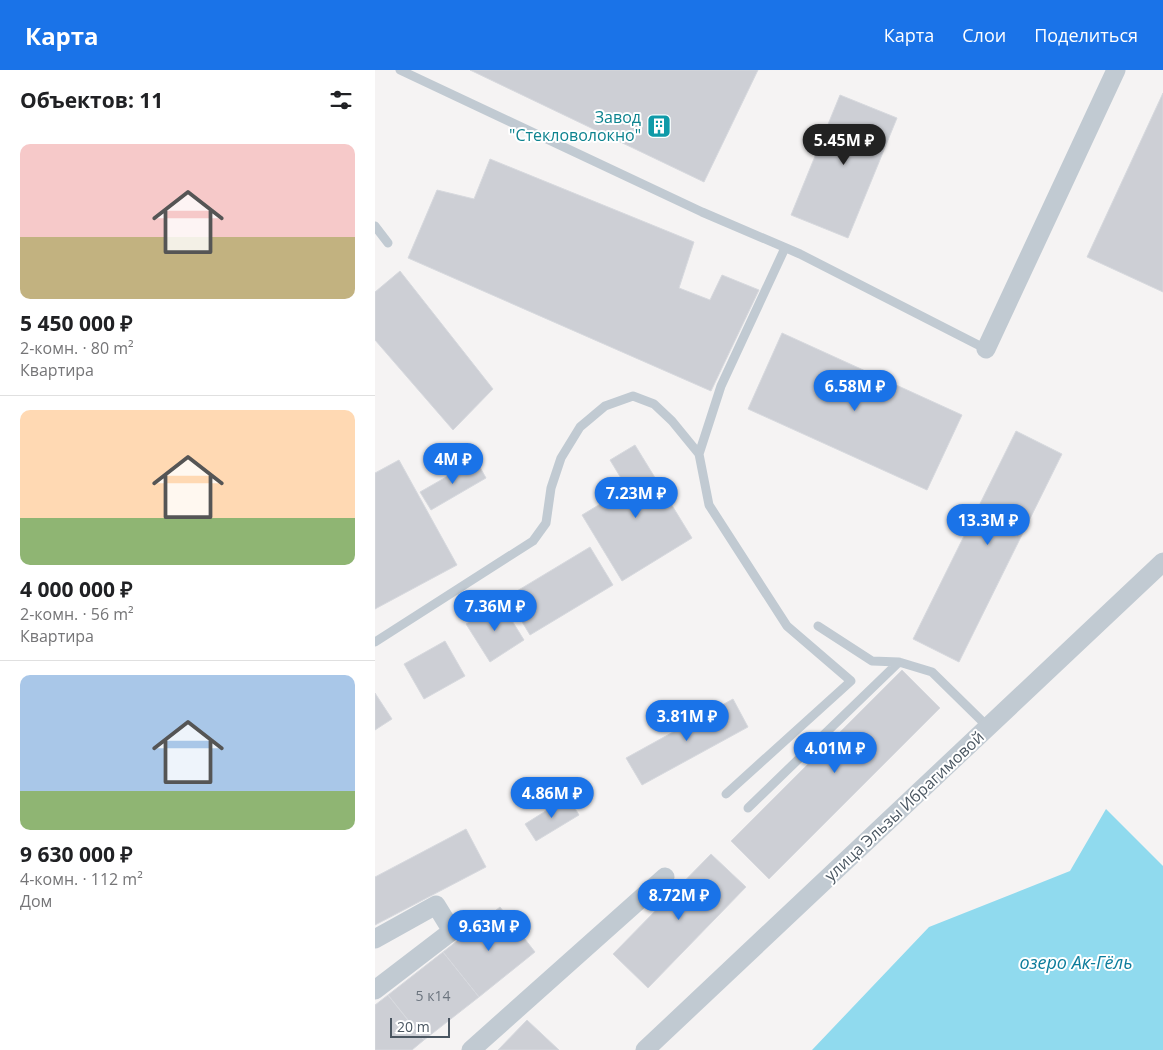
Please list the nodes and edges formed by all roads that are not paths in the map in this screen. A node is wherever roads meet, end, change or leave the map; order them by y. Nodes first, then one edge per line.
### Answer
1 (400, 70) edge
2 (1116, 70) edge
3 (375, 226) edge
4 (388, 243) dead end
5 (785, 248) junction
6 (985, 349) joint
7 (699, 454) junction
8 (1163, 562) edge
9 (818, 626) dead end
10 (375, 642) edge
11 (899, 662) junction
12 (988, 727) junction
13 (726, 794) dead end
14 (748, 808) dead end
15 (665, 877) dead end
16 (375, 939) edge
17 (375, 990) edge
18 (471, 1050) edge
19 (645, 1050) edge

1 - 5 lane
2 - 6 street
3 - 4 lane
5 - 6 lane
5 - 7 lane
7 - 10 lane
7 - 13 lane
8 - 12 street, улица Эльзы Ибрагимовой
9 - 11 lane
11 - 12 lane
11 - 14 lane
12 - 19 street, улица Эльзы Ибрагимовой
15 - 18 street
16 - 17 street

